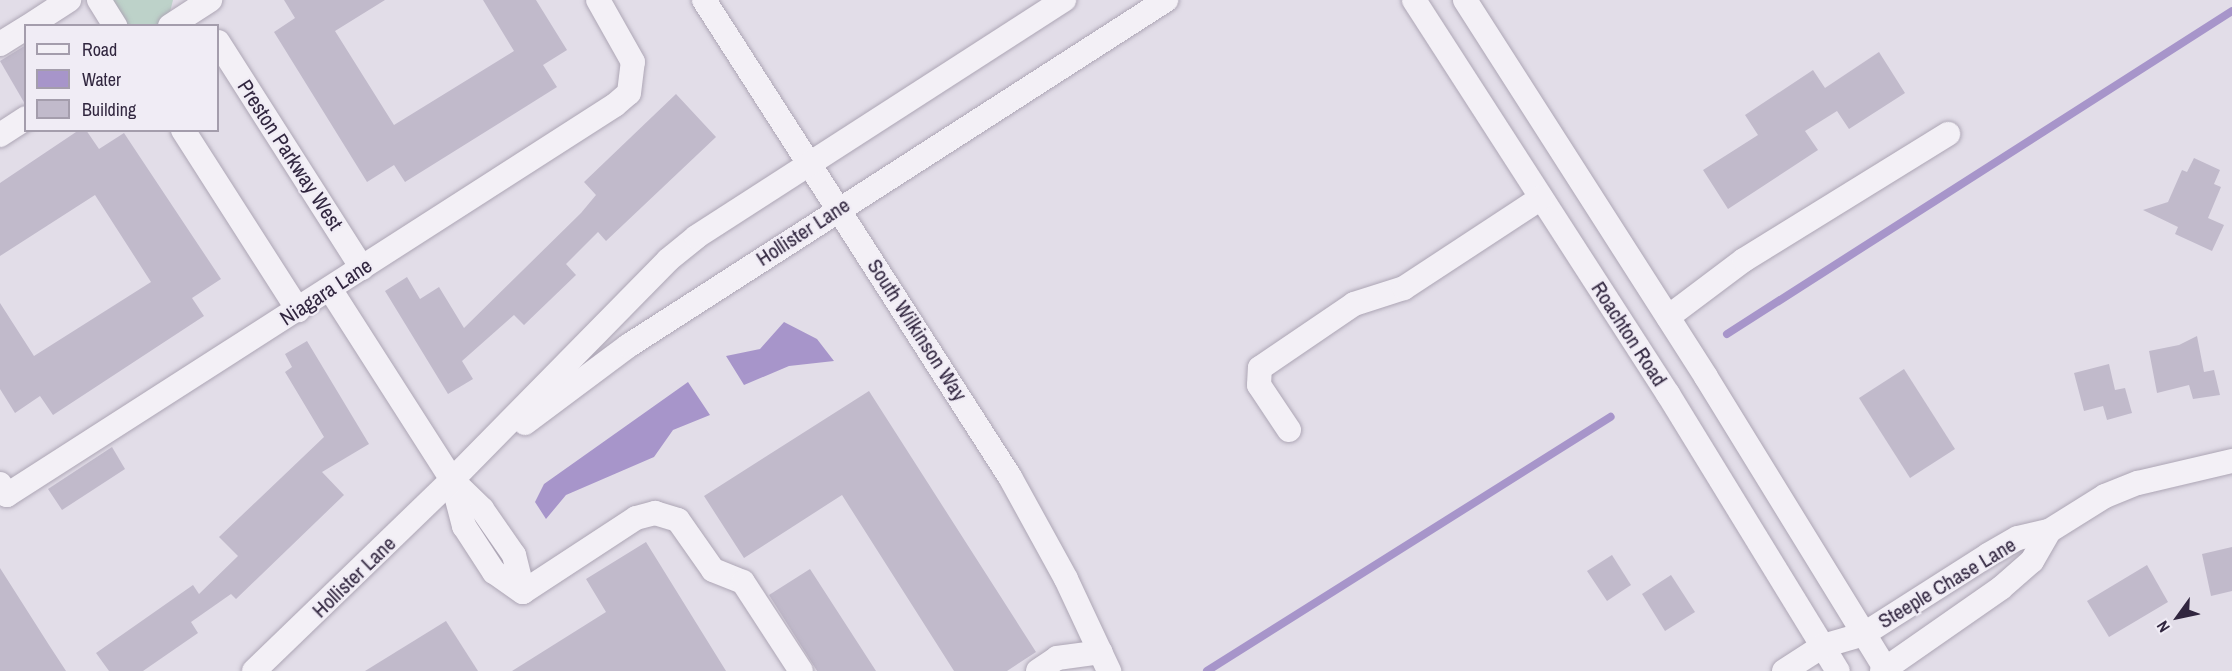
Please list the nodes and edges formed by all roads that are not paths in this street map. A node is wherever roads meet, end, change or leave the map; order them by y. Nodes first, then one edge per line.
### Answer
1 (69, 0) edge
2 (99, 0) edge
3 (598, 0) edge
4 (704, 0) edge
5 (1064, 0) edge
6 (1166, 0) edge
7 (1414, 0) edge
8 (1465, 0) edge
9 (201, 9) edge
10 (32, 24) edge
11 (114, 24) edge
12 (174, 24) edge
13 (24, 29) edge
14 (0, 44) edge
15 (219, 44) edge
16 (24, 119) edge
17 (184, 132) edge
18 (1948, 134) dead end
19 (0, 135) edge
20 (810, 163) junction
21 (1542, 198) junction
22 (839, 209) junction
23 (362, 268) junction
24 (330, 289) junction
25 (298, 310) junction
26 (1668, 317) junction
27 (1289, 430) dead end
28 (2232, 461) edge
29 (452, 480) junction
30 (4, 489) edge
31 (2049, 531) junction
32 (1856, 637) junction
33 (1823, 646) junction
34 (1105, 662) edge
35 (1885, 670) edge
36 (254, 671) edge
37 (801, 671) edge
38 (1038, 671) edge
39 (1085, 671) edge
40 (1784, 671) edge
41 (1838, 671) edge

1 - 10 street
2 - 11 street
3 - 23 street, Niagara Lane
4 - 20 street, South Wilkinson Way
5 - 20 street, Hollister Lane
6 - 22 street, Hollister Lane
7 - 21 street, Roachton Road
8 - 26 street, Roachton Road
9 - 12 street
13 - 14 street
15 - 23 street, Preston Parkway West
16 - 19 street
17 - 25 street
18 - 26 street
20 - 22 street, South Wilkinson Way
20 - 29 street, Hollister Lane
21 - 27 street
21 - 33 street, Roachton Road
22 - 29 street, Hollister Lane
22 - 34 street, South Wilkinson Way
23 - 24 street, Niagara Lane
24 - 25 street, Niagara Lane
24 - 29 street
25 - 30 street, Niagara Lane
26 - 32 street, Roachton Road
28 - 31 street, Steeple Chase Lane
29 - 36 street, Hollister Lane
29 - 37 street
31 - 32 street, Steeple Chase Lane
31 - 35 street, Steeple Chase Lane
32 - 33 street, Steeple Chase Lane
32 - 35 street, Roachton Road
33 - 40 street, Steeple Chase Lane
33 - 41 street, Roachton Road
34 - 38 street
34 - 39 street

